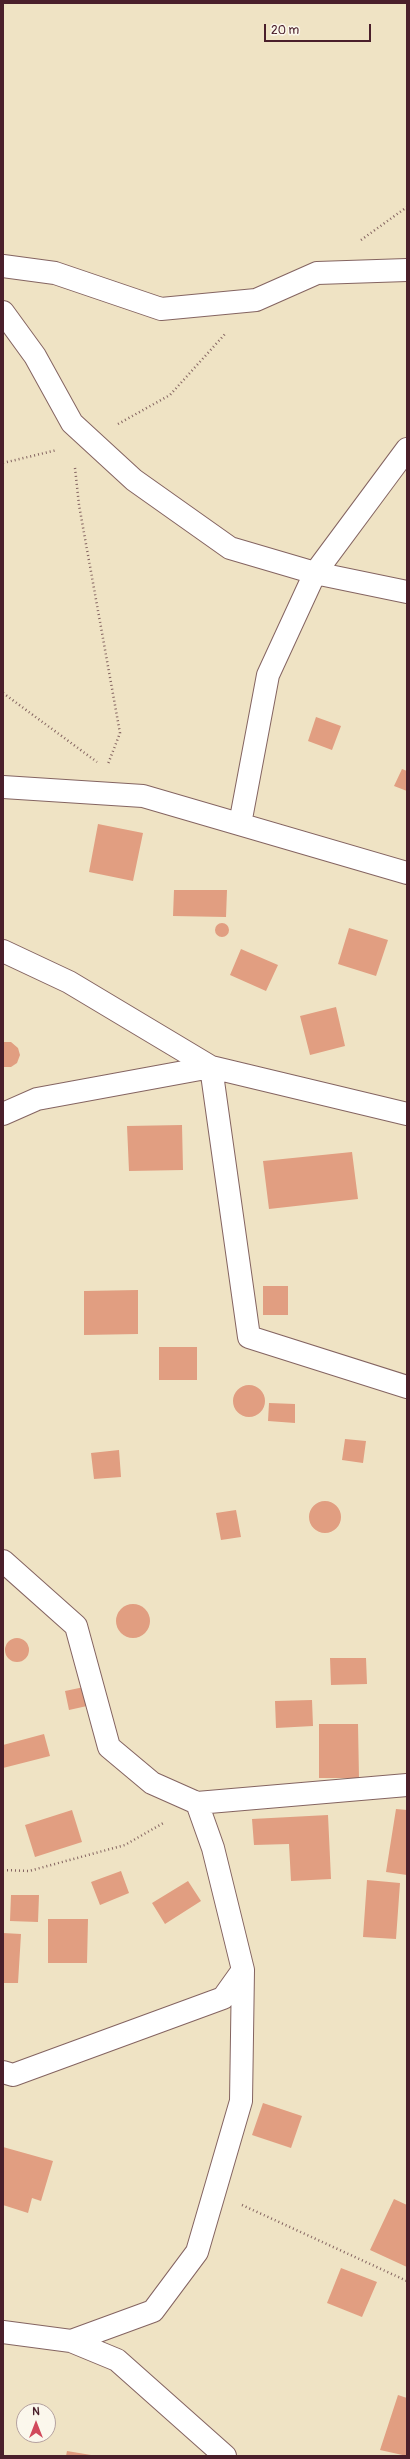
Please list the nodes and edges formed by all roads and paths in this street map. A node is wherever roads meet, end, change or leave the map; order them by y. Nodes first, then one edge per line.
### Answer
1 (3, 266) edge
2 (407, 270) edge
3 (3, 312) edge
4 (226, 333) dead end
5 (82, 443) junction
6 (407, 448) edge
7 (3, 463) edge
8 (315, 573) junction
9 (407, 592) edge
10 (3, 693) edge
11 (100, 764) dead end
12 (106, 769) dead end
13 (3, 787) edge
14 (240, 824) junction
15 (407, 873) edge
16 (3, 951) edge
17 (211, 1067) junction
18 (3, 1114) edge
19 (407, 1114) edge
20 (407, 1387) edge
21 (3, 1561) edge
22 (407, 1785) edge
23 (197, 1803) junction
24 (3, 1870) edge
25 (243, 1970) junction
26 (3, 2072) edge
27 (213, 2191) junction
28 (407, 2281) edge
29 (3, 2332) edge
30 (70, 2341) junction
31 (224, 2456) edge

1 - 2 street
3 - 5 street
4 - 5 path
5 - 7 path
5 - 8 street
5 - 12 path
6 - 8 street
8 - 9 street
8 - 14 street
10 - 11 path
13 - 14 street
14 - 15 street
16 - 17 street
17 - 18 street
17 - 19 street
17 - 20 street
21 - 23 street
22 - 23 street
23 - 24 path
23 - 25 street
25 - 26 street
25 - 27 street
27 - 28 path
27 - 30 street
29 - 30 street
30 - 31 street

